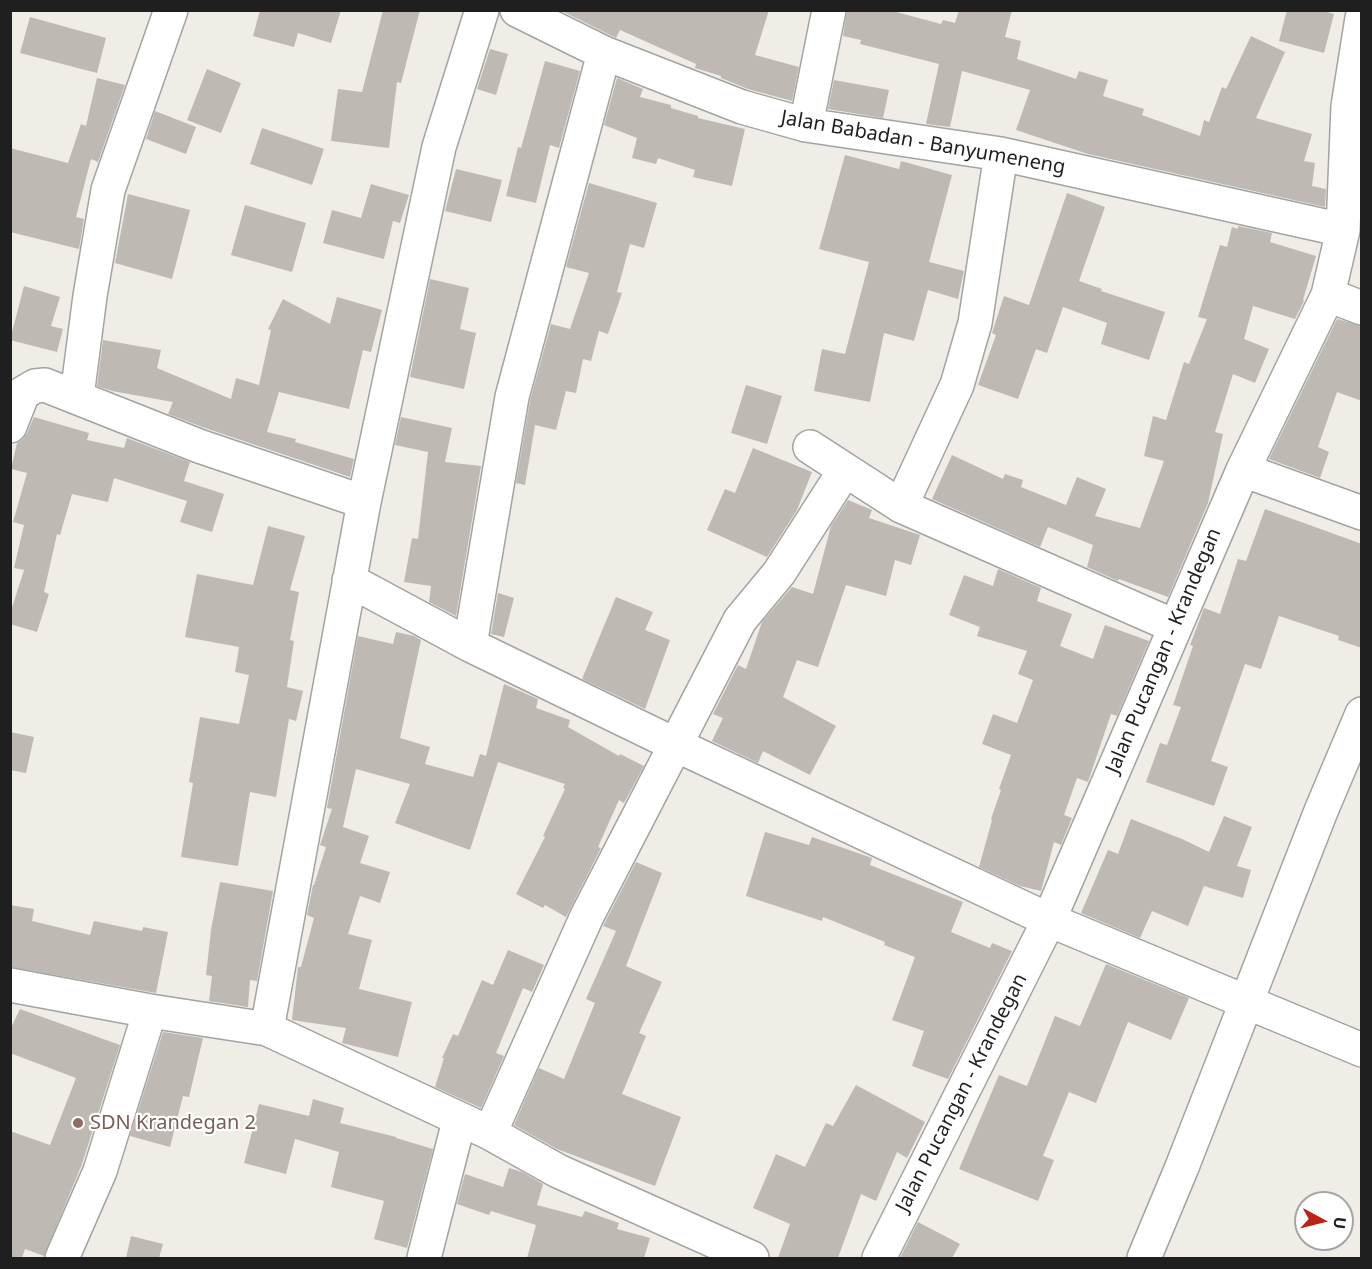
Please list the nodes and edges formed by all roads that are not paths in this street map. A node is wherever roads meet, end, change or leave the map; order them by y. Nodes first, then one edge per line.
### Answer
1 (171, 10) edge
2 (482, 10) edge
3 (517, 10) edge
4 (829, 10) edge
5 (1362, 18) edge
6 (604, 53) junction
7 (806, 125) junction
8 (1001, 154) junction
9 (1343, 230) junction
10 (1328, 295) junction
11 (1362, 308) edge
12 (77, 396) junction
13 (10, 426) edge
14 (810, 447) dead end
15 (845, 470) junction
16 (1244, 470) junction
17 (364, 502) junction
18 (902, 506) junction
19 (1362, 513) edge
20 (349, 580) junction
21 (1174, 626) junction
22 (470, 645) junction
23 (1362, 714) edge
24 (676, 745) junction
25 (1049, 920) junction
26 (10, 985) edge
27 (1246, 1001) junction
28 (150, 1011) junction
29 (267, 1029) junction
30 (1362, 1050) edge
31 (459, 1120) junction
32 (490, 1133) junction
33 (62, 1258) edge
34 (424, 1258) edge
35 (752, 1258) edge
36 (879, 1258) edge
37 (1144, 1258) edge

1 - 12 street
2 - 17 street
3 - 6 street, Jalan Babadan - Banyumeneng
4 - 7 street
5 - 9 street, Jalan Pucangan - Krandegan
6 - 7 street, Jalan Babadan - Banyumeneng
6 - 22 street
7 - 8 street, Jalan Babadan - Banyumeneng
8 - 9 street, Jalan Babadan - Banyumeneng
8 - 18 street
9 - 10 street, Jalan Pucangan - Krandegan
10 - 11 street
10 - 16 street, Jalan Pucangan - Krandegan
12 - 13 street
12 - 17 street
14 - 15 street
15 - 18 street
15 - 24 street
16 - 19 street
16 - 21 street, Jalan Pucangan - Krandegan
17 - 20 street
18 - 21 street
20 - 22 street
20 - 29 street
21 - 25 street, Jalan Pucangan - Krandegan
22 - 24 street
23 - 27 street
24 - 25 street
24 - 32 street
25 - 27 street
25 - 36 street, Jalan Pucangan - Krandegan
26 - 28 street
27 - 30 street
27 - 37 street
28 - 29 street
28 - 33 street
29 - 31 street
31 - 32 street
31 - 34 street
32 - 35 street

